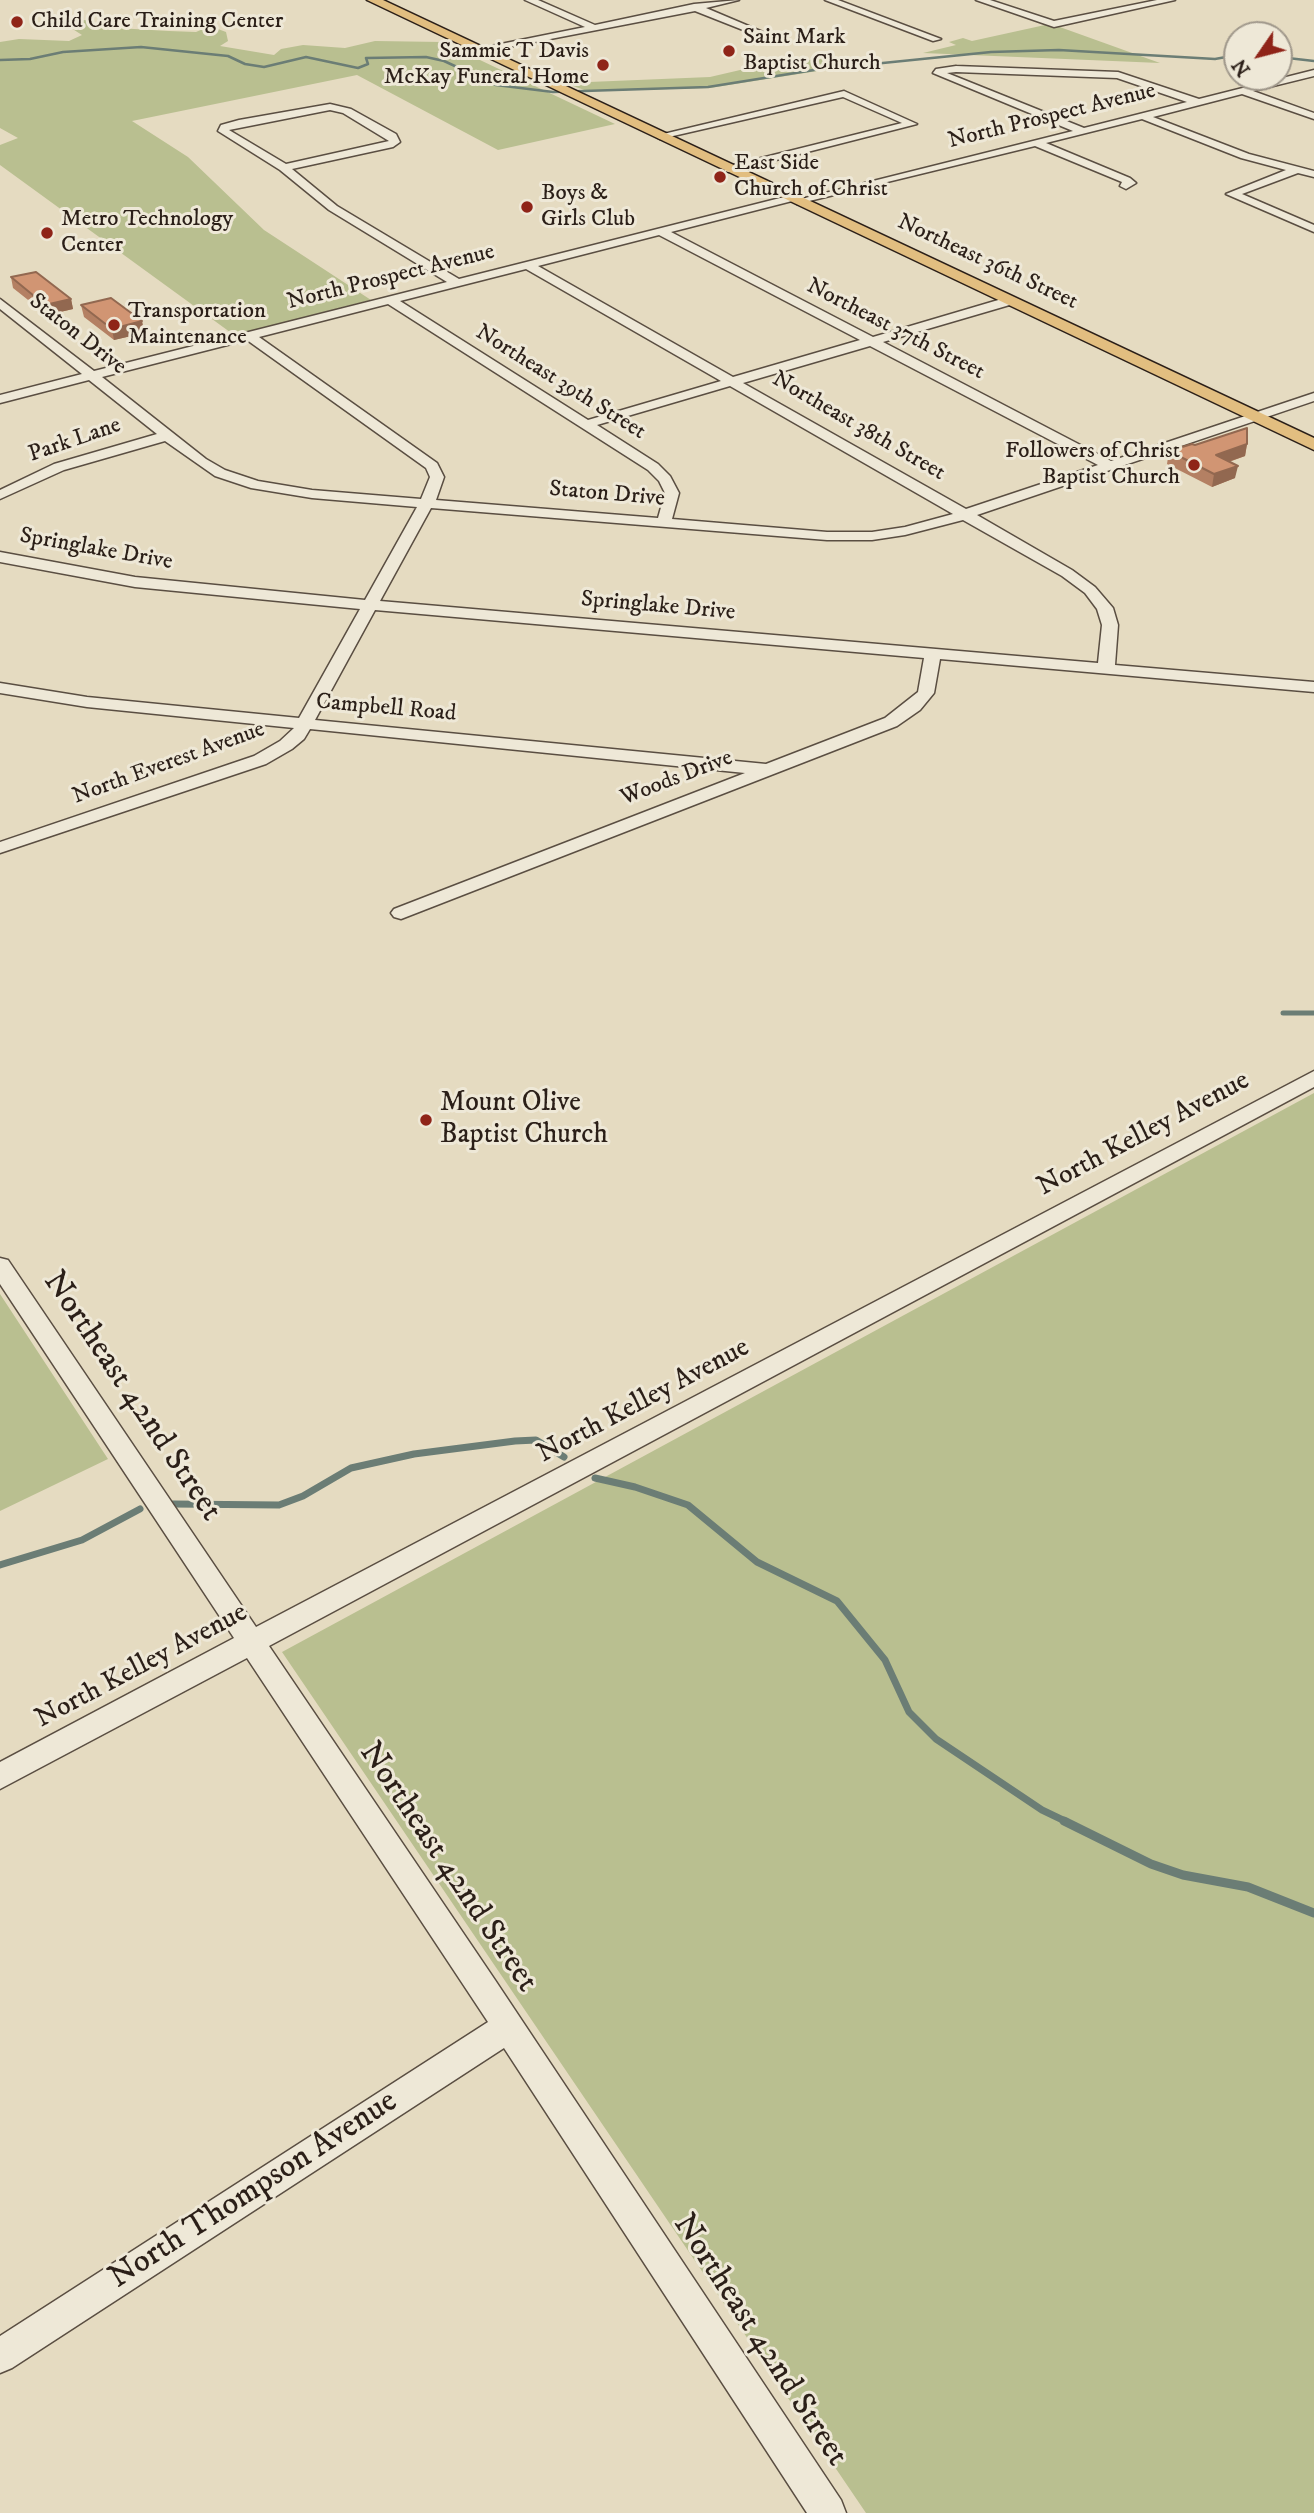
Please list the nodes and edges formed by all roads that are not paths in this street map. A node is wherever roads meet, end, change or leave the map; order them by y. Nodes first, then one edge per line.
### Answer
1 (373, 0) edge
2 (530, 0) edge
3 (678, 0) edge
4 (734, 0) edge
5 (831, 0) edge
6 (981, 0) edge
7 (1133, 0) edge
8 (1170, 0) edge
9 (1147, 5) junction
10 (696, 8) junction
11 (1054, 24) joint
12 (594, 28) junction
13 (936, 39) dead end
14 (779, 41) dead end
15 (481, 51) junction
16 (1314, 73) edge
17 (1293, 78) edge
18 (1242, 91) joint
19 (1198, 102) junction
20 (1312, 114) edge
21 (1142, 116) junction
22 (1083, 131) junction
23 (660, 136) junction
24 (1036, 143) junction
25 (284, 168) junction
26 (729, 169) junction
27 (1297, 170) junction
28 (1314, 174) edge
29 (1126, 186) dead end
30 (796, 200) junction
31 (1314, 229) edge
32 (660, 231) junction
33 (527, 265) junction
34 (457, 283) junction
35 (390, 300) junction
36 (1009, 301) junction
37 (0, 303) edge
38 (249, 336) junction
39 (871, 341) junction
40 (91, 376) junction
41 (732, 382) junction
42 (1314, 397) edge
43 (0, 399) edge
44 (1254, 417) junction
45 (587, 424) junction
46 (166, 436) junction
47 (1314, 445) edge
48 (1110, 465) junction
49 (0, 495) edge
50 (427, 503) junction
51 (964, 515) junction
52 (663, 523) junction
53 (0, 557) edge
54 (371, 605) junction
55 (933, 654) junction
56 (1106, 669) junction
57 (1314, 687) edge
58 (0, 688) edge
59 (304, 724) junction
60 (769, 770) junction
61 (0, 848) edge
62 (401, 913) dead end
63 (1314, 1077) edge
64 (0, 1266) edge
65 (251, 1642) junction
66 (0, 1776) edge
67 (508, 2027) junction
68 (0, 2357) edge
69 (828, 2513) edge

1 - 15 main road, Northeast 36th Street
2 - 12 street
3 - 10 street
4 - 10 street
5 - 13 street
6 - 11 street
7 - 9 street
8 - 9 street
9 - 11 street
10 - 12 street
10 - 14 street
12 - 15 street
15 - 23 main road, Northeast 36th Street
16 - 17 street, North Prospect Avenue
18 - 19 street, North Prospect Avenue
18 - 20 street
19 - 21 street, North Prospect Avenue
19 - 22 street
21 - 22 street, North Prospect Avenue
21 - 27 street
22 - 24 street, North Prospect Avenue
23 - 26 main road, Northeast 36th Street
23 - 26 street
24 - 29 street
24 - 30 street, North Prospect Avenue
25 - 25 street
25 - 34 street
26 - 30 main road, Northeast 36th Street
27 - 28 street
27 - 31 street
30 - 32 street, North Prospect Avenue
30 - 36 main road, Northeast 36th Street
32 - 33 street, North Prospect Avenue
32 - 39 street, Northeast 37th Street
33 - 34 street, North Prospect Avenue
33 - 41 street, Northeast 38th Street
34 - 35 street, North Prospect Avenue
35 - 38 street, North Prospect Avenue
35 - 45 street, Northeast 39th Street
36 - 39 street
36 - 44 main road, Northeast 36th Street
37 - 40 street, Staton Drive
38 - 40 street, North Prospect Avenue
38 - 50 street, North Everest Avenue
39 - 41 street
39 - 48 street, Northeast 37th Street
40 - 43 street, North Prospect Avenue
40 - 46 street, Staton Drive
41 - 45 street
41 - 51 street, Northeast 38th Street
42 - 44 street, Staton Drive
44 - 47 main road, Northeast 36th Street
44 - 48 street, Staton Drive
45 - 52 street, Northeast 39th Street
46 - 49 street, Park Lane
46 - 50 street, Staton Drive
48 - 51 street, Staton Drive
50 - 52 street, Staton Drive
50 - 54 street, North Everest Avenue
51 - 52 street, Staton Drive
51 - 56 street, Northeast 38th Street
53 - 54 street, Springlake Drive
54 - 55 street, Springlake Drive
54 - 59 street, North Everest Avenue
55 - 56 street, Springlake Drive
55 - 60 street, Woods Drive
56 - 57 street, Springlake Drive
58 - 59 street, Campbell Road
59 - 60 street, Campbell Road
59 - 61 street, North Everest Avenue
60 - 62 street, Woods Drive
63 - 65 street, North Kelley Avenue
64 - 65 street, Northeast 42nd Street
65 - 66 street, North Kelley Avenue
65 - 67 street, Northeast 42nd Street
67 - 68 street, North Thompson Avenue
67 - 69 street, Northeast 42nd Street

